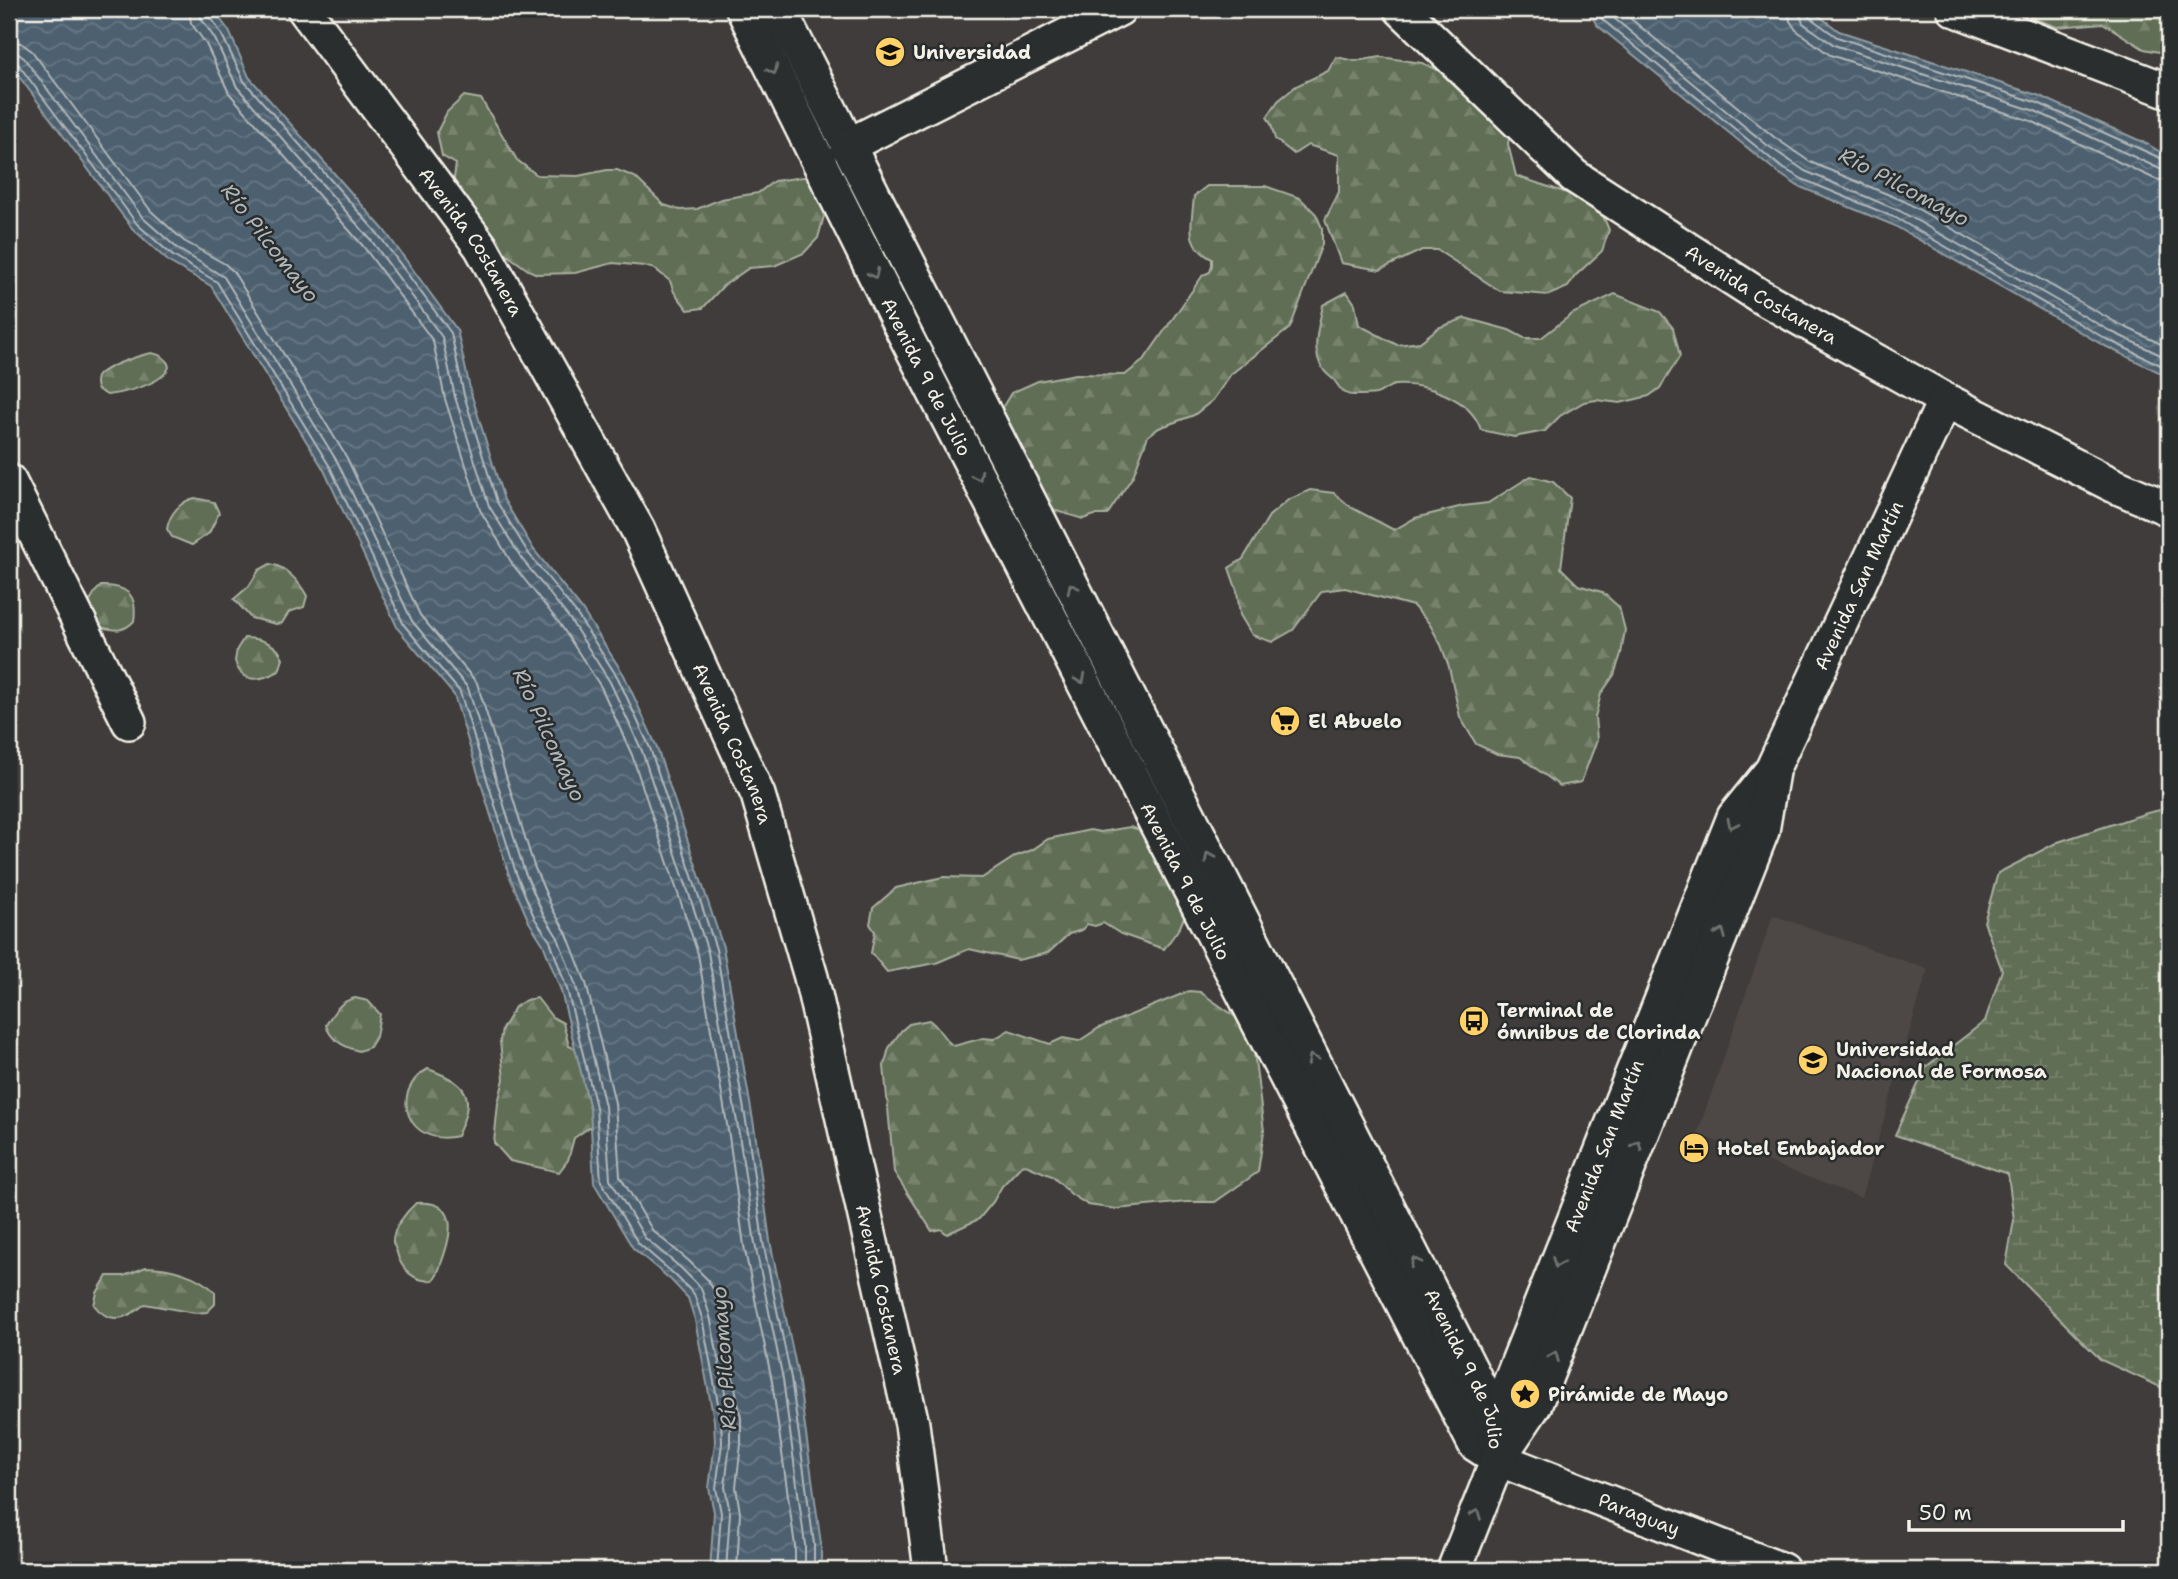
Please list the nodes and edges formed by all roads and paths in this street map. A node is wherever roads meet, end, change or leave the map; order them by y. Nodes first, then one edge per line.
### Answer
1 (304, 9) edge
2 (743, 9) edge
3 (779, 9) edge
4 (1119, 9) edge
5 (1401, 9) edge
6 (1954, 9) edge
7 (2169, 91) edge
8 (847, 146) junction
9 (1945, 400) junction
10 (9, 481) edge
11 (2169, 509) edge
12 (129, 722) dead end
13 (1154, 784) junction
14 (1498, 1459) junction
15 (930, 1570) edge
16 (1454, 1570) edge
17 (1782, 1570) edge

1 - 15 street, Avenida Costanera
2 -> 13 street, Avenida 9 de Julio
3 - 8 street, Avenida 9 de Julio
4 - 8 street
5 - 9 street, Avenida Costanera
6 - 7 street
13 -> 8 street, Avenida 9 de Julio
9 - 11 street, Avenida Costanera
9 - 14 street, Avenida San Martín
10 - 12 street
13 - 14 street, Avenida 9 de Julio
16 -> 14 street, Avenida San Martín
14 - 17 street, Paraguay

